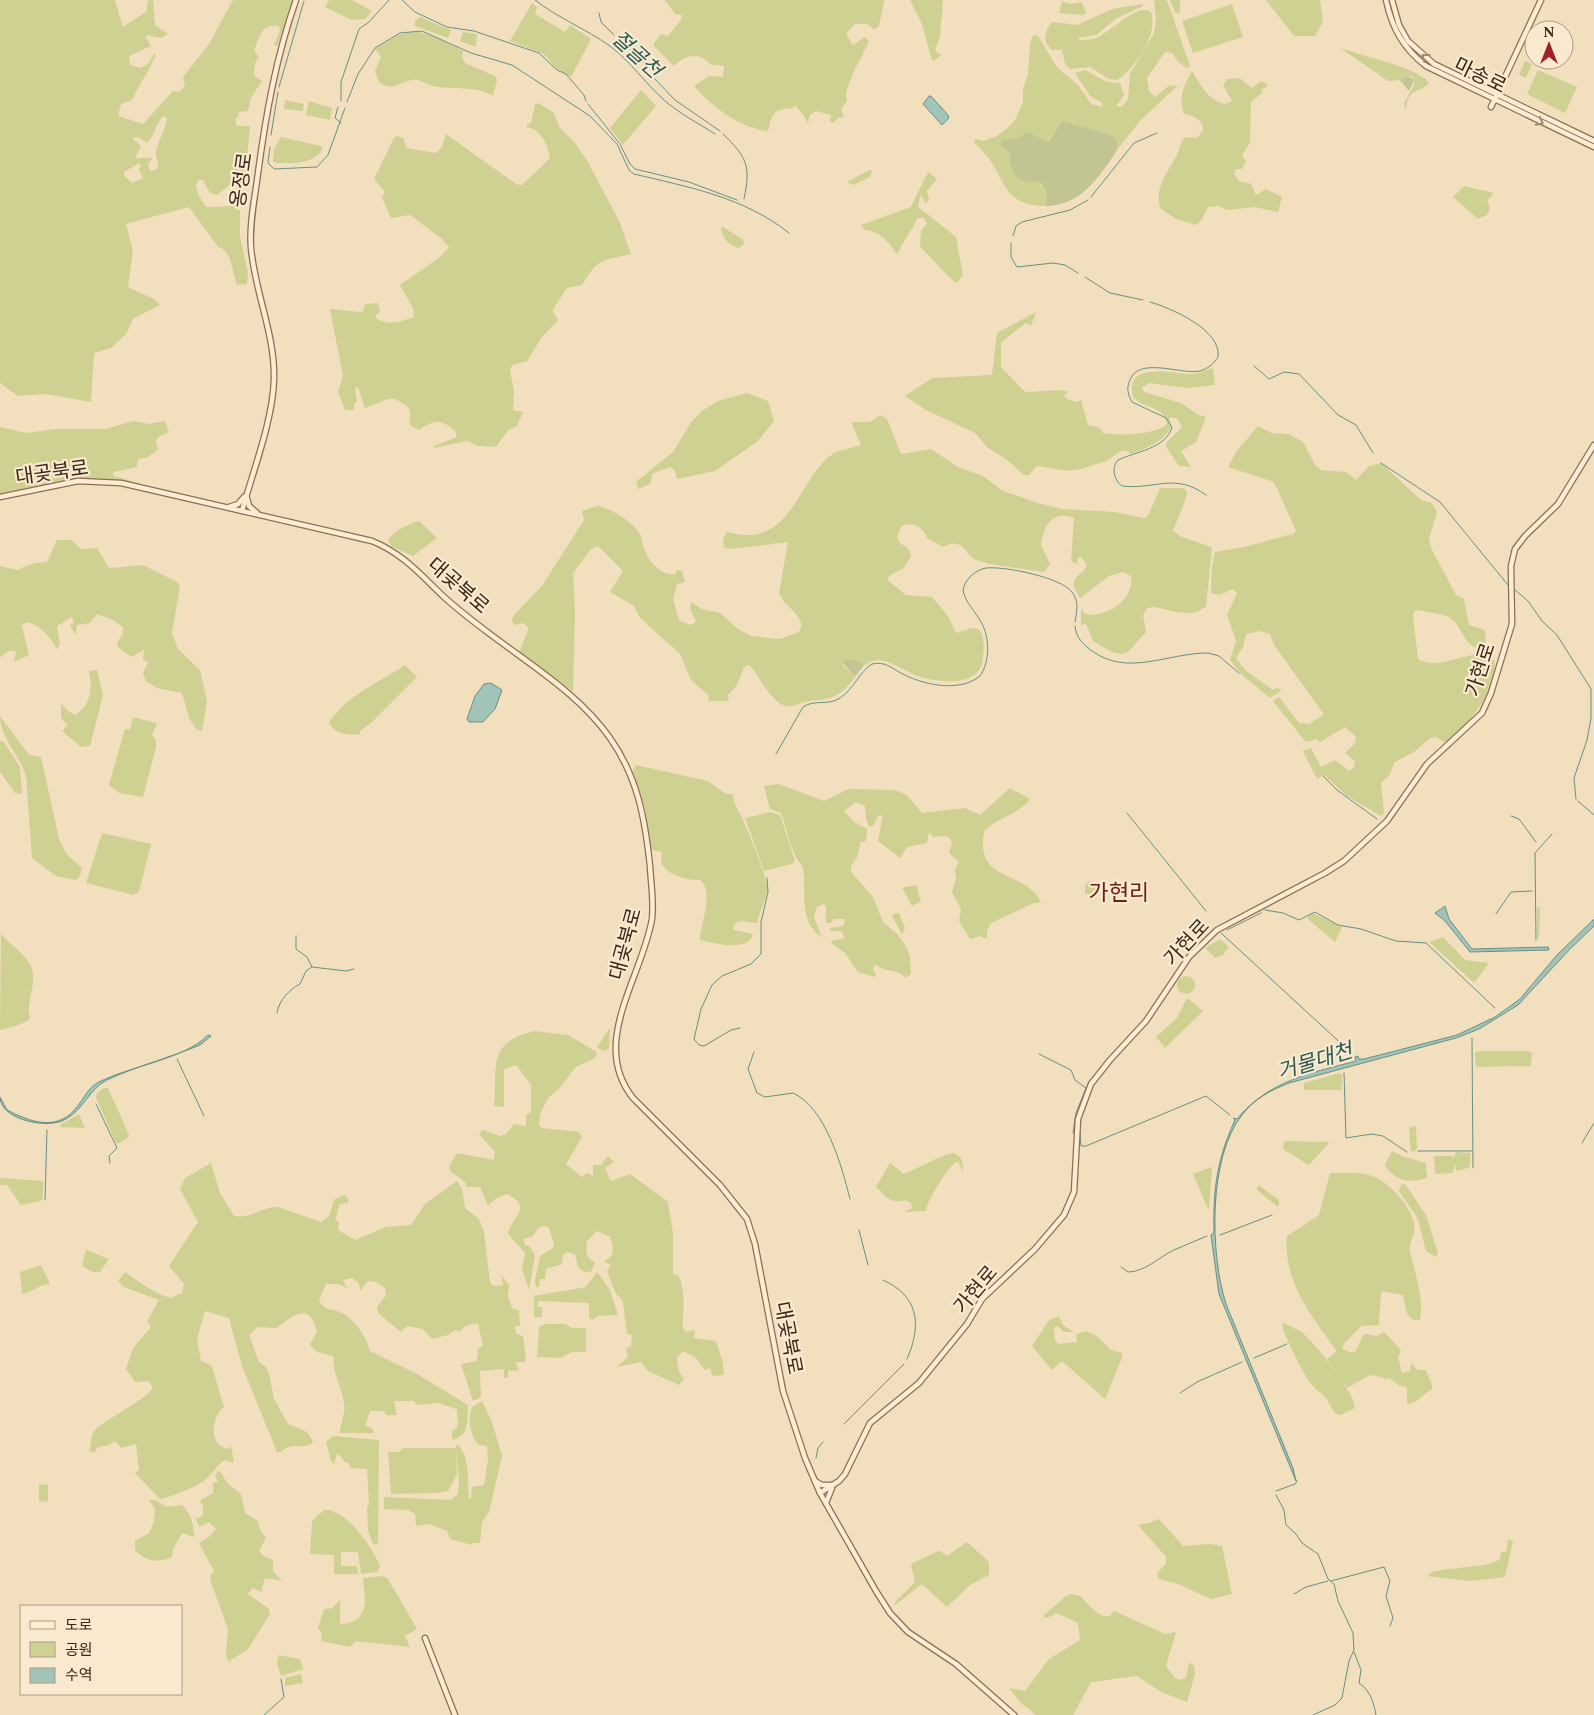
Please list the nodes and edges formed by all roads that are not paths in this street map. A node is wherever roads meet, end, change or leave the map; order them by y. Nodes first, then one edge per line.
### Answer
1 (296, 0) edge
2 (1386, 0) edge
3 (1392, 0) edge
4 (1541, 0) edge
5 (1496, 97) junction
6 (1491, 107) dead end
7 (1594, 140) edge
8 (1594, 147) edge
9 (1594, 445) edge
10 (247, 494) junction
11 (0, 497) edge
12 (226, 507) junction
13 (242, 511) junction
14 (262, 516) junction
15 (815, 1481) junction
16 (834, 1484) junction
17 (820, 1493) junction
18 (826, 1503) junction
19 (425, 1638) dead end
20 (455, 1715) edge
21 (1014, 1715) edge

1 - 10 street, 옹정로
2 - 5 street, 마송로
5 -> 3 street, 마송로
4 - 5 street
5 - 6 street
5 - 7 street, 마송로
5 -> 8 street, 마송로
9 - 16 street, 가현로
10 - 12 street
10 - 13 street, 옹정로
10 - 14 street
11 - 12 street, 대곶북로
12 - 13 street, 대곶북로
13 - 14 street, 대곶북로
14 - 15 street, 대곶북로
15 - 16 street
15 - 17 street, 대곶북로
16 - 17 street, 가현로
16 - 18 street
17 - 18 street, 대곶북로
18 - 21 street, 대곶북로
19 - 20 street

